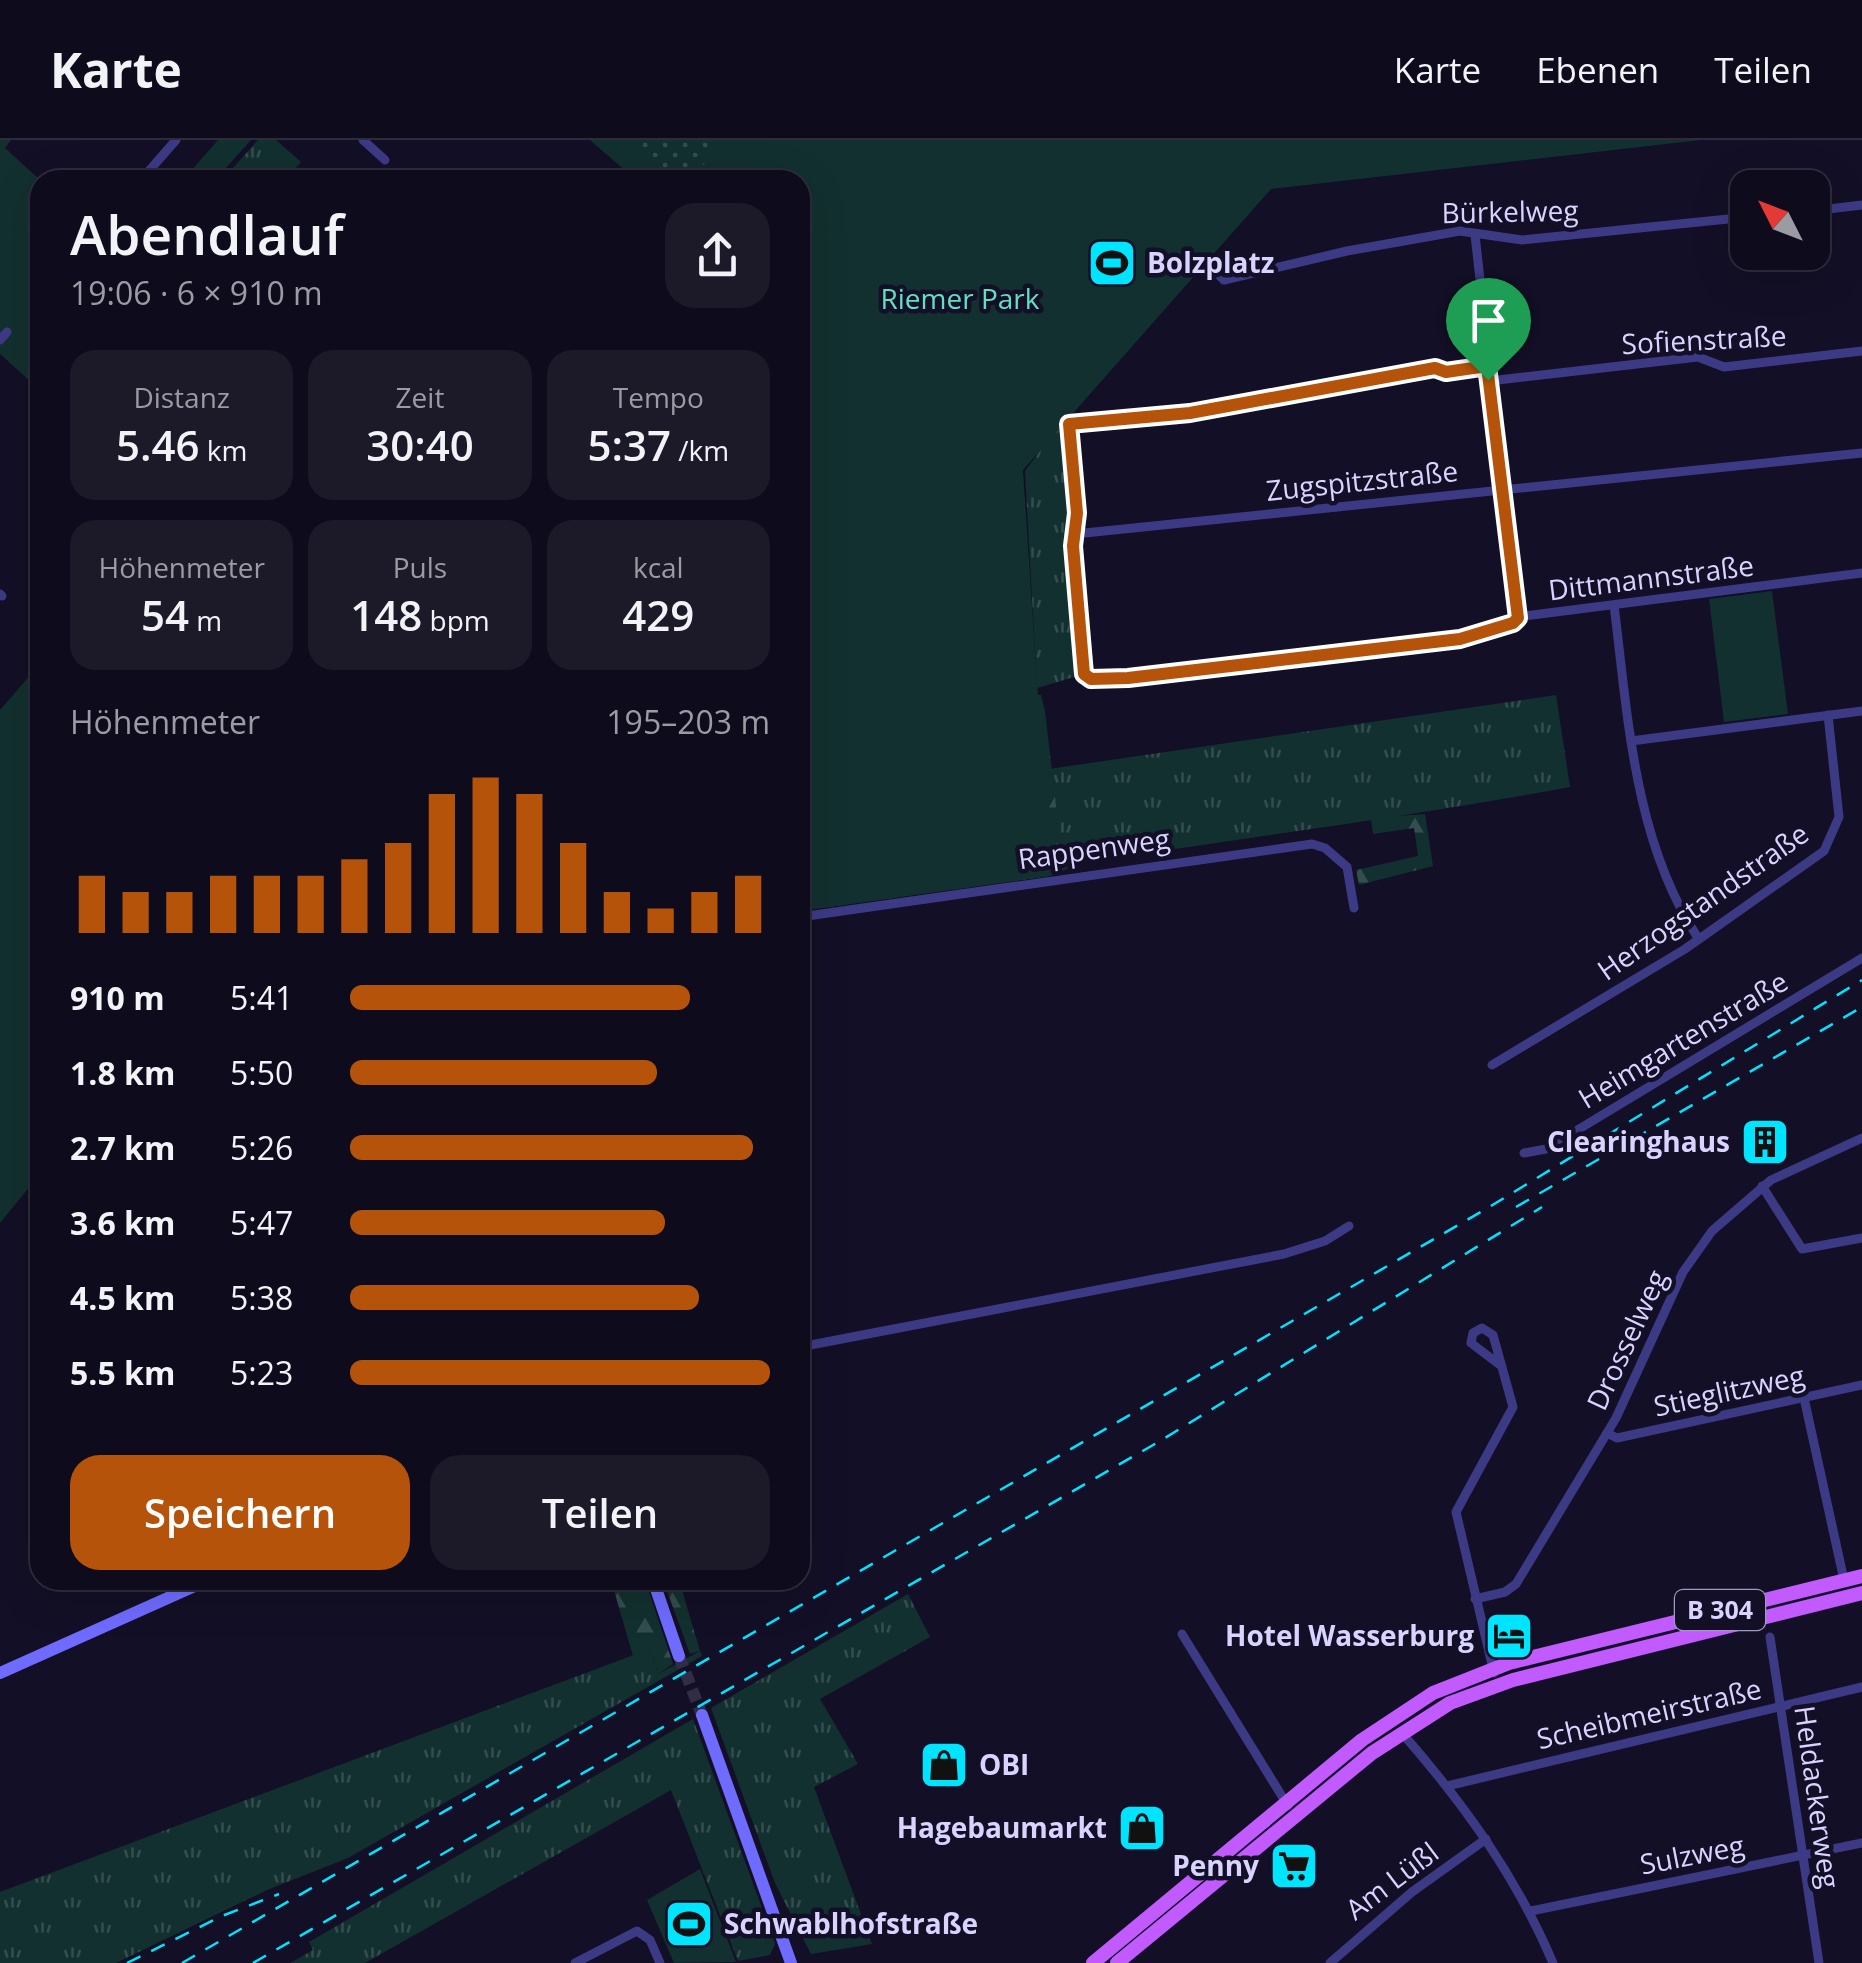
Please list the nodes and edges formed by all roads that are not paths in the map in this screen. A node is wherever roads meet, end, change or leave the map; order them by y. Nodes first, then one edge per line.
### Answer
1 (176, 140) edge
2 (363, 140) edge
3 (385, 160) dead end
4 (150, 170) edge
5 (1862, 206) edge
6 (1830, 209) edge
7 (1730, 219) edge
8 (1475, 235) junction
9 (1220, 276) dead end
10 (1862, 351) edge
11 (1487, 366) junction
12 (1488, 380) junction
13 (1862, 453) edge
14 (1500, 489) junction
15 (1075, 534) junction
16 (1862, 573) edge
17 (1614, 604) junction
18 (1518, 618) junction
19 (1862, 711) edge
20 (1828, 715) junction
21 (1631, 741) junction
22 (1354, 908) dead end
23 (810, 916) edge
24 (1698, 938) junction
25 (1862, 958) edge
26 (1492, 1065) dead end
27 (1862, 1138) edge
28 (1524, 1153) dead end
29 (1762, 1186) junction
30 (1350, 1226) dead end
31 (1862, 1238) edge
32 (810, 1345) edge
33 (1500, 1365) dead end
34 (1862, 1385) edge
35 (1804, 1398) junction
36 (1607, 1433) junction
37 (1862, 1576) edge
38 (1844, 1580) junction
39 (186, 1590) edge
40 (656, 1590) edge
41 (1862, 1594) edge
42 (1475, 1599) junction
43 (1182, 1634) dead end
44 (1770, 1637) dead end
45 (680, 1656) tunnel mouth
46 (1492, 1668) junction
47 (0, 1673) edge
48 (1496, 1684) junction
49 (1862, 1687) edge
50 (1782, 1705) junction
51 (702, 1715) tunnel mouth
52 (1400, 1731) junction
53 (1448, 1786) junction
54 (1291, 1810) junction
55 (1486, 1839) junction
56 (1862, 1843) edge
57 (1804, 1856) junction
58 (1531, 1911) junction
59 (575, 1963) edge
60 (660, 1963) edge
61 (791, 1963) edge
62 (1092, 1963) edge
63 (1117, 1963) edge
64 (1330, 1963) edge
65 (1553, 1963) edge
66 (1819, 1963) edge

1 - 4 street
2 - 3 street
5 - 6 street
7 - 8 street, Bürkelweg
8 - 9 street, Bürkelweg
8 - 11 street
10 - 12 street, Sofienstraße
11 - 12 street
11 - 15 street
12 - 14 street
13 - 14 street, Zugspitzstraße
14 - 15 street, Zugspitzstraße
14 - 18 street
15 - 18 street, Dittmannstraße
16 - 17 street, Dittmannstraße
17 - 18 street, Dittmannstraße
17 - 21 street
19 - 20 street
20 - 21 street
20 - 24 street, Herzogstandstraße
21 - 24 street
22 - 23 street, Rappenweg
24 - 26 street, Herzogstandstraße
25 - 28 street, Heimgartenstraße
27 - 29 street, Drosselweg
29 - 31 street
29 - 36 street, Drosselweg
30 - 32 street
33 - 42 street
34 - 35 street, Stieglitzweg
35 - 36 street, Stieglitzweg
35 - 38 street
36 - 42 street, Drosselweg
37 - 38 main road, B 304
38 - 46 main road, B 304
39 - 47 street
40 - 45 street
41 - 48 main road, B 304
42 - 46 street
43 - 54 street
44 - 50 street, Heldackerweg
46 - 48 street
46 - 54 main road, B 304
48 - 52 main road, B 304
49 - 50 street, Scheibmeirstraße
50 - 53 street, Scheibmeirstraße
50 - 57 street, Heldackerweg
51 - 61 street
52 - 53 street
52 - 54 main road, B 304
53 - 55 street
54 - 62 main road, B 304
54 - 63 main road, B 304
55 - 58 street
55 - 64 street, Am Lüßl
56 - 57 street, Sulzweg
57 - 58 street, Sulzweg
57 - 66 street, Heldackerweg
58 - 65 street
59 - 60 street

